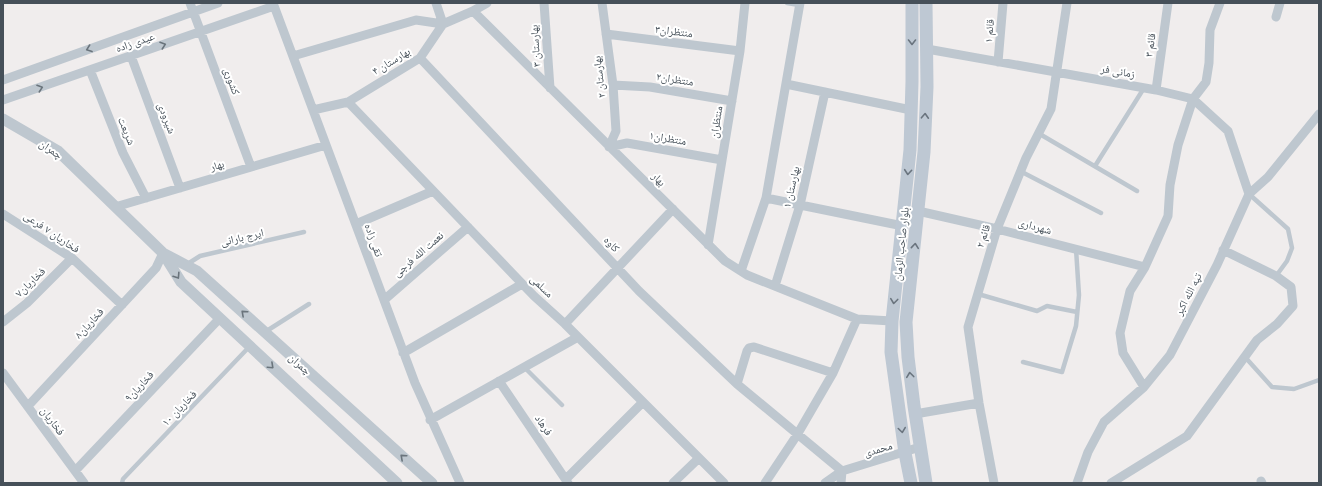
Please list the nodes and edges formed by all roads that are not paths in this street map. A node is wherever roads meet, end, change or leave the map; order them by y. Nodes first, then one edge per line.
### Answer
1 (218, 3) edge
2 (436, 3) edge
3 (487, 3) edge
4 (544, 3) edge
5 (602, 3) edge
6 (745, 3) edge
7 (787, 3) edge
8 (912, 3) edge
9 (926, 3) edge
10 (1004, 3) edge
11 (1067, 3) edge
12 (1168, 3) edge
13 (1220, 3) edge
14 (1280, 3) edge
15 (799, 4) edge
16 (273, 5) edge
17 (192, 7) edge
18 (473, 12) junction
19 (1276, 17) dead end
20 (443, 24) junction
21 (201, 32) junction
22 (606, 34) junction
23 (927, 49) junction
24 (740, 51) junction
25 (131, 56) junction
26 (293, 56) junction
27 (420, 58) junction
28 (998, 62) junction
29 (90, 70) junction
30 (1057, 72) junction
31 (3, 80) edge
32 (786, 84) junction
33 (613, 85) junction
34 (550, 88) junction
35 (1144, 88) junction
36 (1156, 90) junction
37 (824, 92) junction
38 (1193, 99) junction
39 (3, 100) edge
40 (732, 101) junction
41 (348, 102) junction
42 (313, 110) junction
43 (911, 110) junction
44 (1319, 114) edge
45 (3, 119) edge
46 (1038, 133) junction
47 (326, 145) junction
48 (610, 147) junction
49 (722, 160) junction
50 (1095, 166) junction
51 (251, 167) junction
52 (1020, 171) junction
53 (180, 188) junction
54 (433, 191) junction
55 (1137, 191) dead end
56 (1249, 194) junction
57 (146, 198) junction
58 (766, 198) junction
59 (800, 205) junction
60 (115, 207) junction
61 (672, 209) junction
62 (918, 211) junction
63 (3, 214) edge
64 (1101, 214) dead end
65 (356, 224) junction
66 (903, 226) junction
67 (468, 227) junction
68 (997, 229) junction
69 (304, 232) dead end
70 (708, 245) junction
71 (1076, 249) junction
72 (1224, 250) junction
73 (163, 253) junction
74 (72, 258) junction
75 (186, 265) junction
76 (1145, 267) junction
77 (618, 268) junction
78 (741, 271) junction
79 (1276, 276) junction
80 (522, 284) junction
81 (775, 286) junction
82 (978, 294) junction
83 (384, 300) junction
84 (309, 304) dead end
85 (122, 305) junction
86 (1077, 312) junction
87 (220, 318) junction
88 (857, 319) junction
89 (892, 321) junction
90 (3, 322) edge
91 (565, 324) junction
92 (265, 332) junction
93 (578, 337) junction
94 (250, 346) junction
95 (403, 353) junction
96 (1245, 357) junction
97 (1023, 362) dead end
98 (524, 367) junction
99 (3, 373) edge
100 (833, 373) junction
101 (1319, 380) edge
102 (499, 381) junction
103 (737, 384) junction
104 (1144, 387) junction
105 (643, 402) junction
106 (979, 403) junction
107 (562, 405) dead end
108 (28, 406) junction
109 (915, 414) junction
110 (430, 420) junction
111 (798, 435) junction
112 (920, 447) junction
113 (905, 453) junction
114 (698, 458) junction
115 (75, 471) junction
116 (842, 471) junction
117 (567, 481) edge
118 (84, 483) edge
119 (122, 483) edge
120 (397, 483) edge
121 (432, 483) edge
122 (460, 483) edge
123 (673, 483) edge
124 (724, 483) edge
125 (765, 483) edge
126 (825, 483) edge
127 (841, 483) edge
128 (911, 483) edge
129 (926, 483) edge
130 (994, 483) edge
131 (1077, 483) edge
132 (1111, 483) edge

1 - 17 street, عیدی زاده
2 - 20 street
3 - 18 street
4 - 34 street, بهارستان ۳
5 - 22 street, بهارستان ۲
6 - 24 street, منتظران
7 - 15 lane
8 -> 43 main road, بلوار صاحب الزمان
9 - 23 main road, بلوار صاحب الزمان
10 - 28 street, قائم ۱
11 - 30 street, قائم ۲
12 - 36 street, قائم ۳
13 - 38 street
14 - 19 street
15 - 32 street
16 - 21 street, عیدی زاده
16 - 26 street, تقی زاده
17 - 21 street, کشوری
17 -> 31 street, عیدی زاده
18 - 20 street
18 - 34 street, بهار
20 - 26 street
20 - 27 street, بهارستان ۴
25 -> 21 street, عیدی زاده
21 - 51 street, کشوری
22 - 24 street, منتظران۳
22 - 33 street, بهارستان ۲
23 - 28 street, زمانی فر
62 -> 23 main road, بلوار صاحب الزمان
24 - 40 street, منتظران
25 - 29 street, عیدی زاده
25 - 53 street, شیرودی
26 - 42 street, تقی زاده
27 - 41 street, بهارستان ۴
27 - 77 street, کاوه
28 - 30 street, زمانی فر
39 -> 29 street, عیدی زاده
29 - 57 street, شریعت
30 - 35 street, زمانی فر
30 - 46 street, قائم ۲
32 - 37 street
32 - 58 street
33 - 40 street, منتظران۲
33 - 48 street, بهارستان ۲
34 - 48 street, بهار
35 - 36 street, زمانی فر
35 - 50 lane
36 - 38 street, زمانی فر
37 - 43 street
37 - 59 street, بهارستان ۱
38 - 56 street, زمانی فر
38 - 76 street
40 - 49 street, منتظران
41 - 42 street, بهارستان ۴
41 - 54 street, مسلمی
42 - 47 street, تقی زاده
43 -> 66 main road, بلوار صاحب الزمان
44 - 56 street, تپه الله اکبر
45 - 60 street, چمران
46 - 50 lane
46 - 52 street, قائم ۲
47 - 51 street, بهار
47 - 65 street, تقی زاده
48 - 49 street, منتظران۱
48 - 61 street, بهار
49 - 70 street, منتظران
50 - 55 lane
51 - 53 street, بهار
52 - 64 lane
52 - 68 street, قائم ۲
53 - 57 street, بهار
54 - 65 street
54 - 67 street, مسلمی
56 - 72 street, تپه الله اکبر
56 - 79 lane
57 - 60 street, بهار
58 - 59 street
58 - 78 street
59 - 66 street
59 - 81 street, بهارستان ۱
60 - 73 street, چمران
61 - 70 street, بهار
61 - 77 street
62 - 68 street, شهرداری
109 -> 62 main road, بلوار صاحب الزمان
63 - 74 street, فخاریان ۷ فرعی
65 - 83 street, تقی زاده
66 -> 89 main road, بلوار صاحب الزمان
67 - 80 street, مسلمی
67 - 83 street, نعمت الله فرجی
68 - 71 street, شهرداری
68 - 82 street, قائم ۲
69 - 75 lane, ایرج بارانی
70 - 78 street, بهار
71 - 76 street, شهرداری
71 - 86 lane
72 - 79 street
72 - 104 street, تپه الله اکبر
73 - 75 street, چمران
73 - 85 street, فخاریان۸
73 -> 87 street, چمران
74 - 85 street, فخاریان ۷ فرعی
74 - 90 street, فخاریان۷
92 -> 75 street, چمران
76 - 104 street
77 - 91 street
77 - 103 street, کاوه
78 - 81 street, بهار
79 - 96 street
80 - 91 street, مسلمی
80 - 95 street
81 - 88 street, بهار
82 - 86 lane
82 - 106 street, قائم ۲
83 - 95 street, تقی زاده
84 - 92 lane
85 - 108 street, فخاریان۸
86 - 97 lane
87 - 94 street, چمران
87 - 115 street, فخاریان۹
88 - 89 street, بهار
88 - 100 street
89 -> 113 main road, بلوار صاحب الزمان
91 - 93 street, مسلمی
121 -> 92 street, چمران
93 - 98 street
93 - 105 street, مسلمی
94 - 119 lane, فخاریان ۱۰
94 -> 120 street, چمران
95 - 110 street, تقی زاده
96 - 101 lane
96 - 132 street
98 - 102 street
98 - 107 lane
99 - 108 street, فخاریان
100 - 103 street
100 - 111 street
102 - 110 street
102 - 117 street, فرهاد
103 - 111 street, کاوه
104 - 131 street, تپه الله اکبر
105 - 114 street, مسلمی
105 - 117 street
106 - 109 street
106 - 130 street, قائم ۲
108 - 115 street, فخاریان
109 - 112 main road, بلوار صاحب الزمان
110 - 122 street, تقی زاده
111 - 116 street, کاوه
111 - 125 street
112 - 113 street, محمدی
112 - 129 main road, بلوار صاحب الزمان
113 - 116 street, محمدی
113 - 128 main road, بلوار صاحب الزمان
114 - 123 street
114 - 124 street, مسلمی
115 - 118 street, فخاریان
116 - 126 street, محمدی
116 - 127 street

